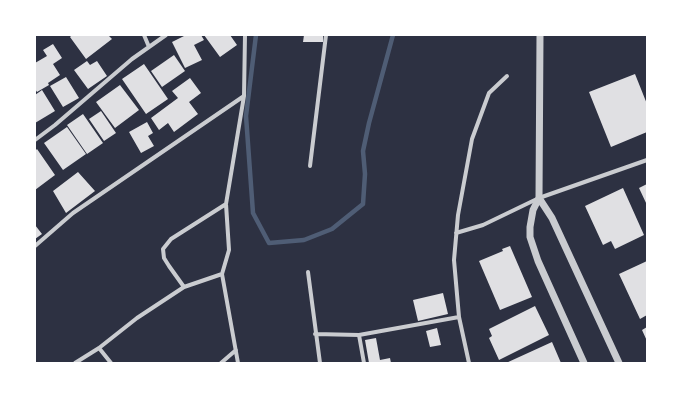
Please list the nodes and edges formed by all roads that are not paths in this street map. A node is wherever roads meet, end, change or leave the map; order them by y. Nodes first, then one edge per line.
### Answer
1 (144, 35) edge
2 (166, 35) edge
3 (245, 35) edge
4 (326, 35) edge
5 (540, 35) edge
6 (149, 47) junction
7 (507, 76) dead end
8 (244, 96) junction
9 (35, 140) edge
10 (647, 160) edge
11 (310, 166) dead end
12 (539, 198) junction
13 (226, 204) junction
14 (456, 233) junction
15 (35, 246) edge
16 (308, 272) dead end
17 (222, 274) junction
18 (184, 287) junction
19 (459, 317) junction
20 (315, 334) junction
21 (359, 335) junction
22 (99, 348) junction
23 (236, 350) junction
24 (75, 363) edge
25 (111, 363) edge
26 (221, 363) edge
27 (238, 363) edge
28 (320, 363) edge
29 (364, 363) edge
30 (469, 363) edge
31 (584, 363) edge
32 (619, 363) edge

1 - 6 street
2 - 6 street
3 - 8 street
4 - 11 street
5 - 12 street
6 - 9 street
7 - 14 street
8 - 13 street
8 - 15 street
10 - 12 street
12 - 14 street
12 - 31 street
12 - 32 street
13 - 17 street
13 - 18 street
14 - 19 street
16 - 20 street
17 - 18 street
17 - 23 street
18 - 22 street
19 - 21 street
19 - 30 street
20 - 21 street
20 - 28 street
21 - 29 street
22 - 24 street
22 - 25 street
23 - 26 street
23 - 27 street

